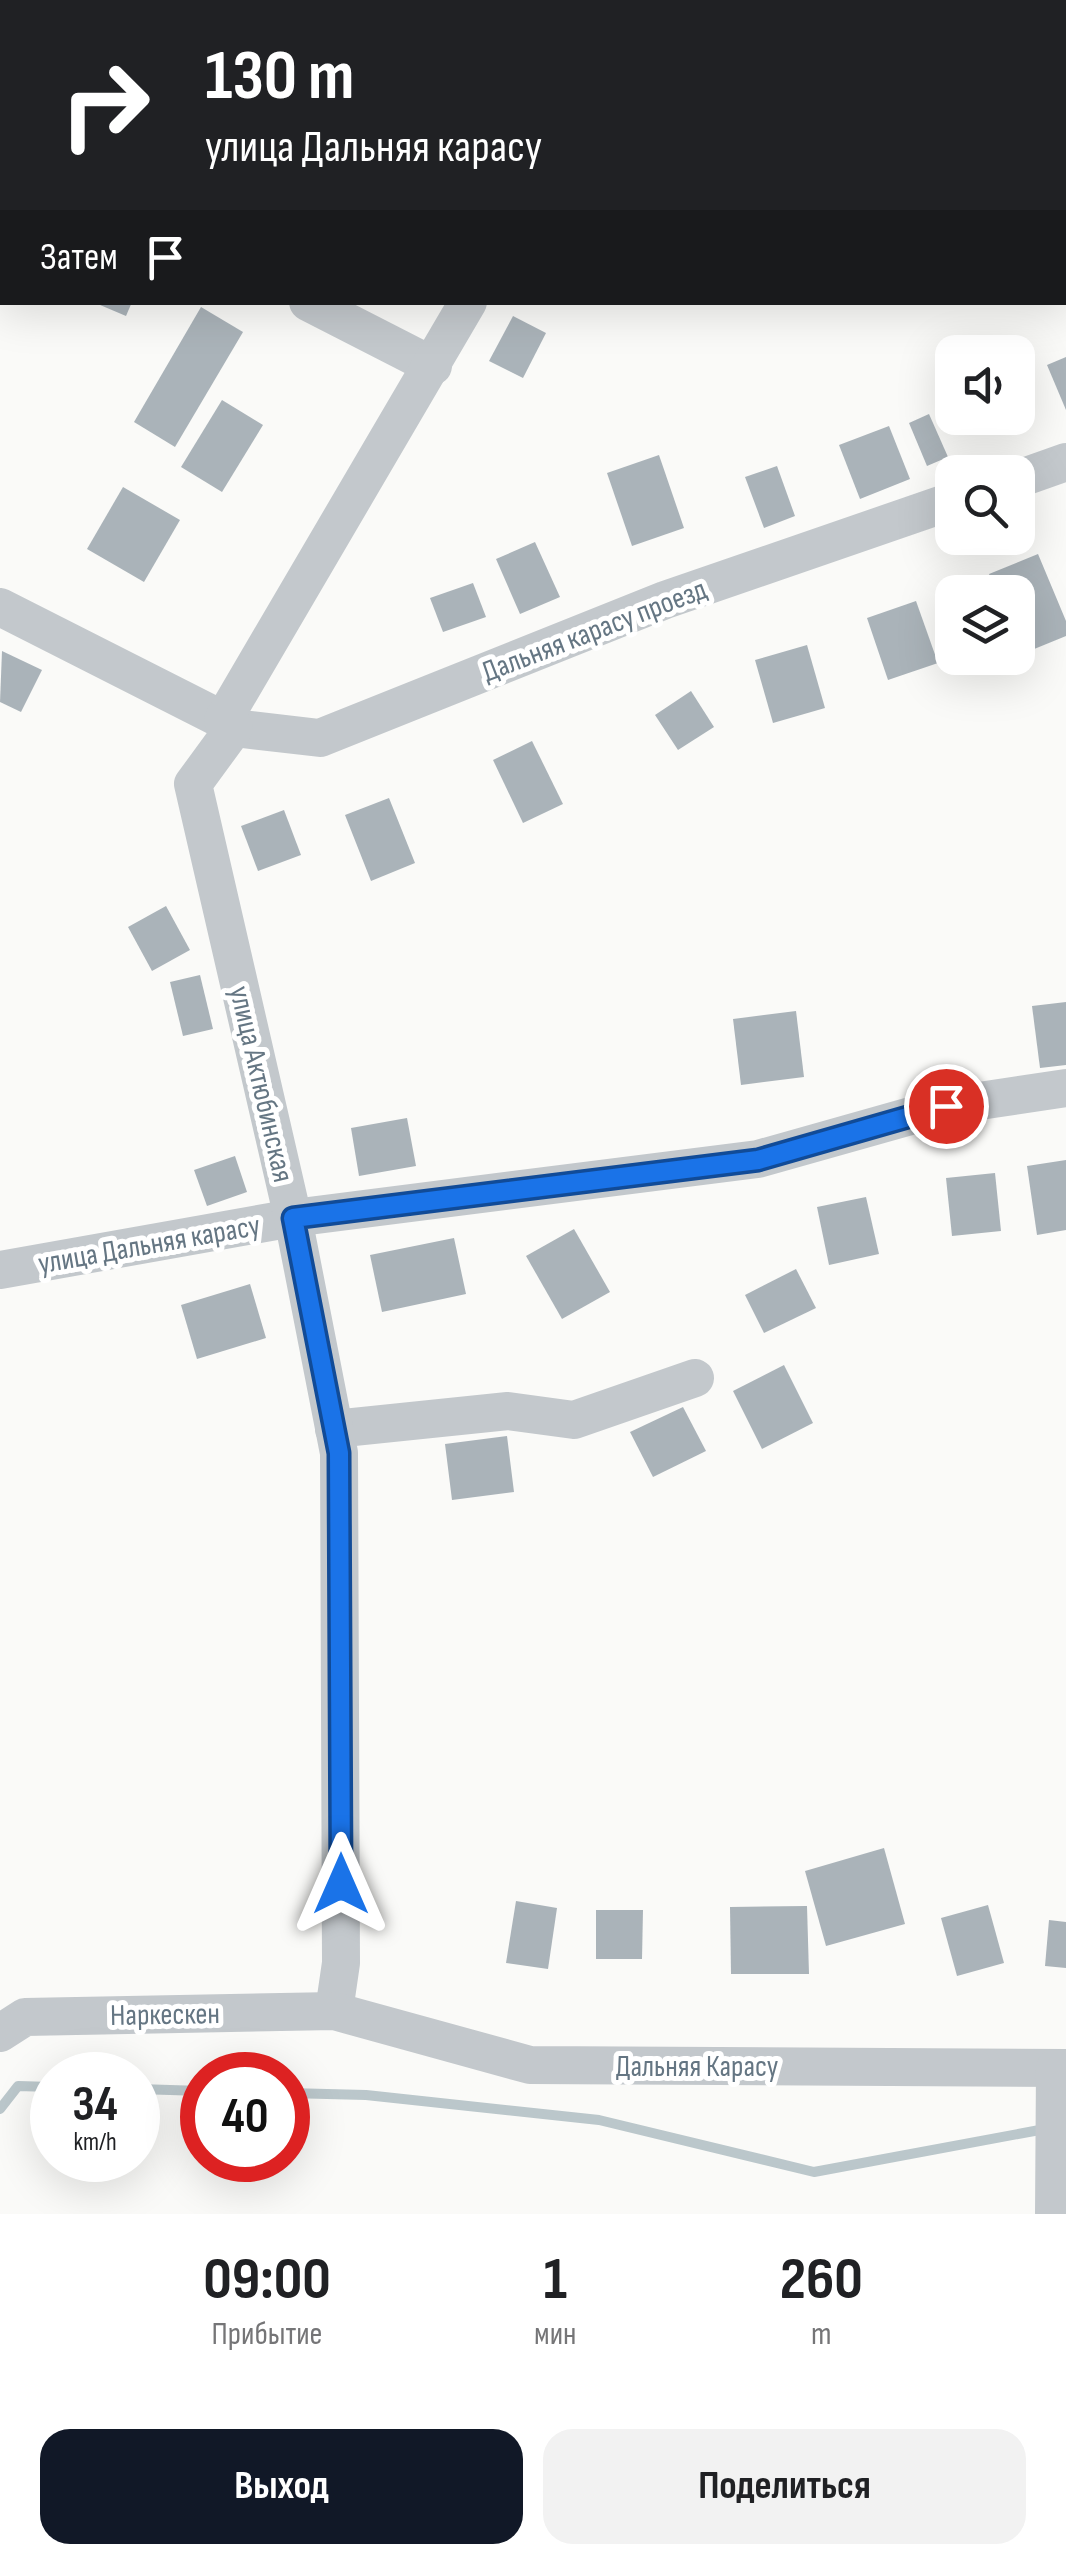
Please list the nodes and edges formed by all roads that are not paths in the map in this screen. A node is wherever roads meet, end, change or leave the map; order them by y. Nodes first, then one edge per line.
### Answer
1 (314, 305) edge
2 (466, 305) edge
3 (433, 366) junction
4 (1066, 462) edge
5 (1035, 473) edge
6 (935, 508) edge
7 (0, 607) edge
8 (228, 724) junction
9 (1066, 1088) edge
10 (293, 1218) junction
11 (0, 1270) edge
12 (695, 1378) dead end
13 (334, 1429) junction
14 (334, 2011) junction
15 (0, 2034) edge
16 (1060, 2068) edge
17 (1055, 2202) edge

1 - 3 street
2 - 3 street, улица Актюбинская
3 - 8 street, улица Актюбинская
4 - 5 street
6 - 8 street, Дальняя карасу проезд
7 - 8 street, Дальняя карасу проезд
8 - 10 street, улица Актюбинская
9 - 10 street, улица Дальняя карасу
10 - 11 street, улица Дальняя карасу
10 - 13 street, улица Актюбинская
12 - 13 street
13 - 14 street, улица Актюбинская
14 - 15 street, Наркескен
14 - 16 street, Дальняя Карасу
16 - 17 street

